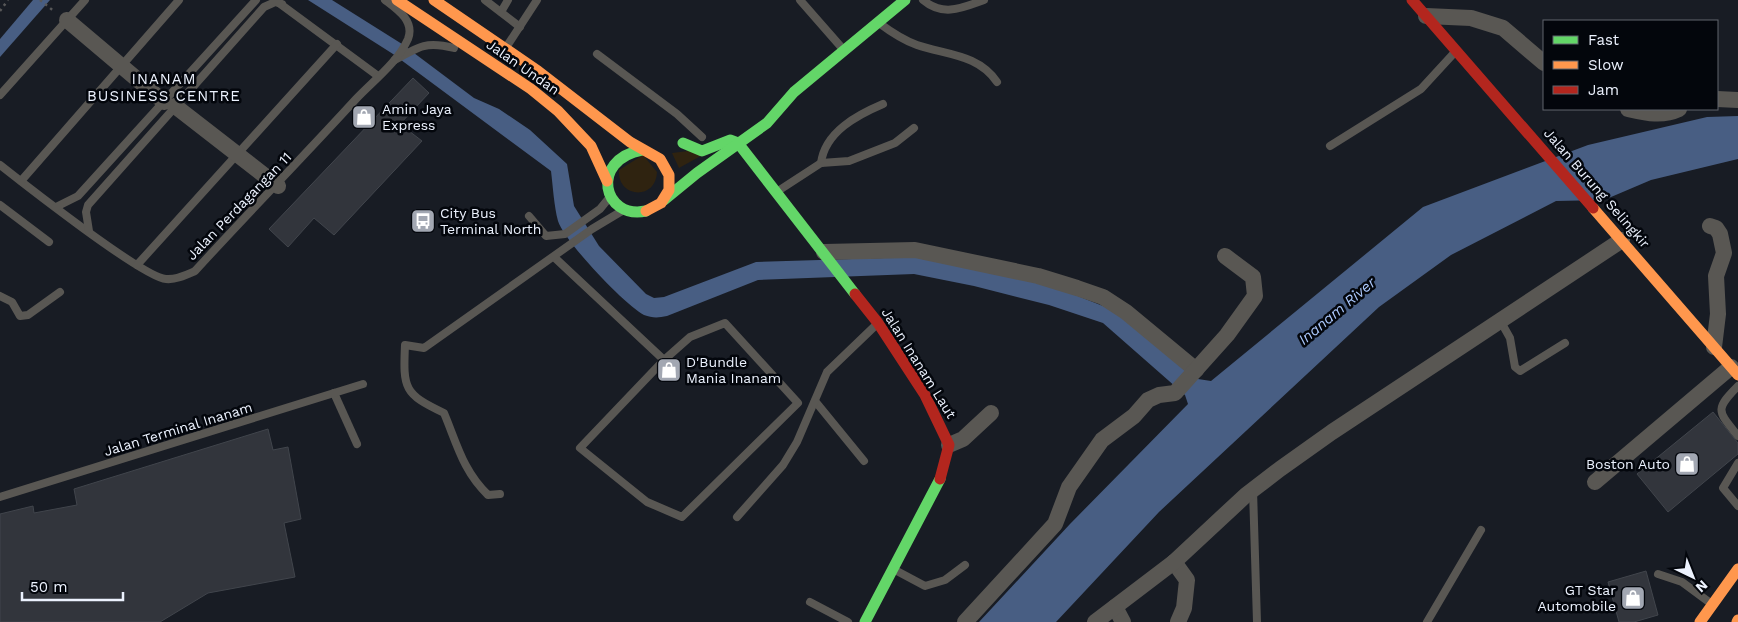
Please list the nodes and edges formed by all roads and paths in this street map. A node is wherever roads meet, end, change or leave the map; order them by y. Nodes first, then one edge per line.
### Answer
1 (8, 0) edge
2 (40, 0) edge
3 (85, 0) edge
4 (180, 0) edge
5 (256, 0) edge
6 (385, 0) edge
7 (397, 0) edge
8 (434, 0) edge
9 (484, 0) edge
10 (508, 0) edge
11 (537, 0) edge
12 (905, 0) edge
13 (923, 0) edge
14 (984, 0) edge
15 (1412, 0) edge
16 (805, 1) edge
17 (279, 2) edge
18 (48, 7) dead end
19 (0, 11) edge
20 (501, 12) junction
21 (1426, 16) junction
22 (67, 20) junction
23 (878, 22) junction
24 (520, 27) junction
25 (337, 44) junction
26 (505, 48) junction
27 (843, 50) junction
28 (1456, 50) junction
29 (597, 54) dead end
30 (392, 62) junction
31 (1543, 62) edge
32 (120, 66) junction
33 (378, 76) junction
34 (503, 81) dead end
35 (997, 82) dead end
36 (524, 84) junction
37 (510, 86) dead end
38 (794, 92) junction
39 (0, 95) edge
40 (1718, 99) edge
41 (1738, 100) edge
42 (170, 104) junction
43 (883, 104) dead end
44 (1632, 110) edge
45 (1677, 110) edge
46 (760, 113) dead end
47 (914, 128) dead end
48 (714, 133) joint
49 (738, 143) junction
50 (674, 145) junction
51 (1330, 146) dead end
52 (645, 150) junction
53 (237, 155) junction
54 (821, 163) junction
55 (0, 165) edge
56 (20, 181) junction
57 (608, 181) junction
58 (278, 186) junction
59 (777, 192) junction
60 (611, 196) junction
61 (662, 202) junction
62 (0, 205) edge
63 (56, 207) junction
64 (625, 209) junction
65 (529, 216) dead end
66 (1710, 226) dead end
67 (89, 231) junction
68 (1622, 240) junction
69 (49, 242) dead end
70 (824, 252) junction
71 (1225, 256) dead end
72 (554, 258) junction
73 (137, 265) junction
74 (60, 292) dead end
75 (0, 296) edge
76 (1501, 322) junction
77 (878, 323) junction
78 (1565, 343) dead end
79 (1714, 347) junction
80 (664, 360) junction
81 (1196, 370) junction
82 (1735, 371) edge
83 (363, 384) dead end
84 (1738, 386) edge
85 (334, 393) junction
86 (815, 402) junction
87 (990, 413) dead end
88 (1738, 436) edge
89 (357, 444) dead end
90 (949, 444) junction
91 (864, 461) dead end
92 (1738, 463) edge
93 (1596, 482) dead end
94 (1253, 490) junction
95 (500, 494) dead end
96 (0, 497) edge
97 (1738, 506) edge
98 (737, 517) dead end
99 (1482, 530) dead end
100 (1174, 562) junction
101 (965, 565) dead end
102 (893, 569) junction
103 (1738, 569) edge
104 (1658, 574) dead end
105 (810, 602) dead end
106 (1712, 605) junction
107 (1115, 606) junction
108 (848, 622) edge
109 (865, 622) edge
110 (965, 622) edge
111 (1095, 622) edge
112 (1123, 622) edge
113 (1178, 622) edge
114 (1257, 622) edge
115 (1427, 622) edge
116 (1700, 622) edge

1 - 19 path
2 - 18 path
3 - 22 lane
4 - 32 lane
5 - 42 lane
6 - 30 lane, Jalan Perdagangan 11
7 - 36 main road, Jalan Undan
8 - 26 main road, Jalan Undan
9 - 20 lane
10 - 20 lane
11 - 24 lane
12 - 23 main road
13 - 14 lane
15 - 21 main road, Jalan Burung Selingkir
16 - 27 lane
17 - 25 lane
17 - 42 lane
20 - 24 lane
21 - 28 main road, Jalan Burung Selingkir
21 - 31 street
22 - 32 street
22 - 39 lane
23 - 27 main road
23 - 35 lane
24 - 26 lane
25 - 33 lane
25 - 53 lane
26 - 52 main road, Jalan Undan
27 - 38 main road
28 - 51 lane
28 - 68 main road, Jalan Burung Selingkir
29 - 48 lane
30 - 33 lane, Jalan Perdagangan 11
30 - 34 lane, Jalan Perdagangan 11
32 - 42 street
32 - 56 lane
33 - 58 lane, Jalan Perdagangan 11
36 - 37 lane
36 - 57 main road, Jalan Undan
38 - 46 main road
38 - 49 main road
40 - 41 street
42 - 53 street
42 - 63 lane
42 - 67 lane
43 - 54 lane
44 - 45 street
47 - 54 lane
48 - 50 main road
49 - 50 main road
49 - 59 main road, Jalan Inanam Laut
49 - 61 main road
50 - 52 main road
52 - 57 main road
52 - 61 main road, Jalan Undan
53 - 58 street
53 - 73 lane
54 - 59 lane
55 - 56 lane, Jalan Perdagangan 11
56 - 63 lane, Jalan Perdagangan 11
57 - 60 main road, Jalan Undan
58 - 73 lane, Jalan Perdagangan 11
59 - 70 main road, Jalan Inanam Laut
60 - 64 main road
60 - 65 lane
61 - 64 main road
62 - 69 lane
63 - 67 lane, Jalan Perdagangan 11
64 - 72 lane
66 - 79 street
67 - 73 lane, Jalan Perdagangan 11
68 - 76 street
68 - 79 main road, Jalan Burung Selingkir
70 - 77 main road, Jalan Inanam Laut
70 - 81 street
71 - 81 street
72 - 80 lane
72 - 95 lane
74 - 75 lane
76 - 78 lane
76 - 94 street
77 - 86 lane
77 - 90 main road, Jalan Inanam Laut
79 - 82 main road, Jalan Burung Selingkir
80 - 80 lane
81 - 110 street
82 - 93 street
83 - 85 lane, Jalan Terminal Inanam
84 - 88 lane
85 - 89 lane
85 - 96 lane, Jalan Terminal Inanam
86 - 91 lane
86 - 98 lane
87 - 90 street
90 - 102 main road
92 - 97 lane
94 - 100 street
94 - 114 lane
99 - 115 lane
100 - 107 street
100 - 113 street
101 - 102 lane
102 - 109 main road
103 - 106 main road
104 - 106 lane
105 - 108 lane
106 - 116 main road
107 - 111 street
107 - 112 street

